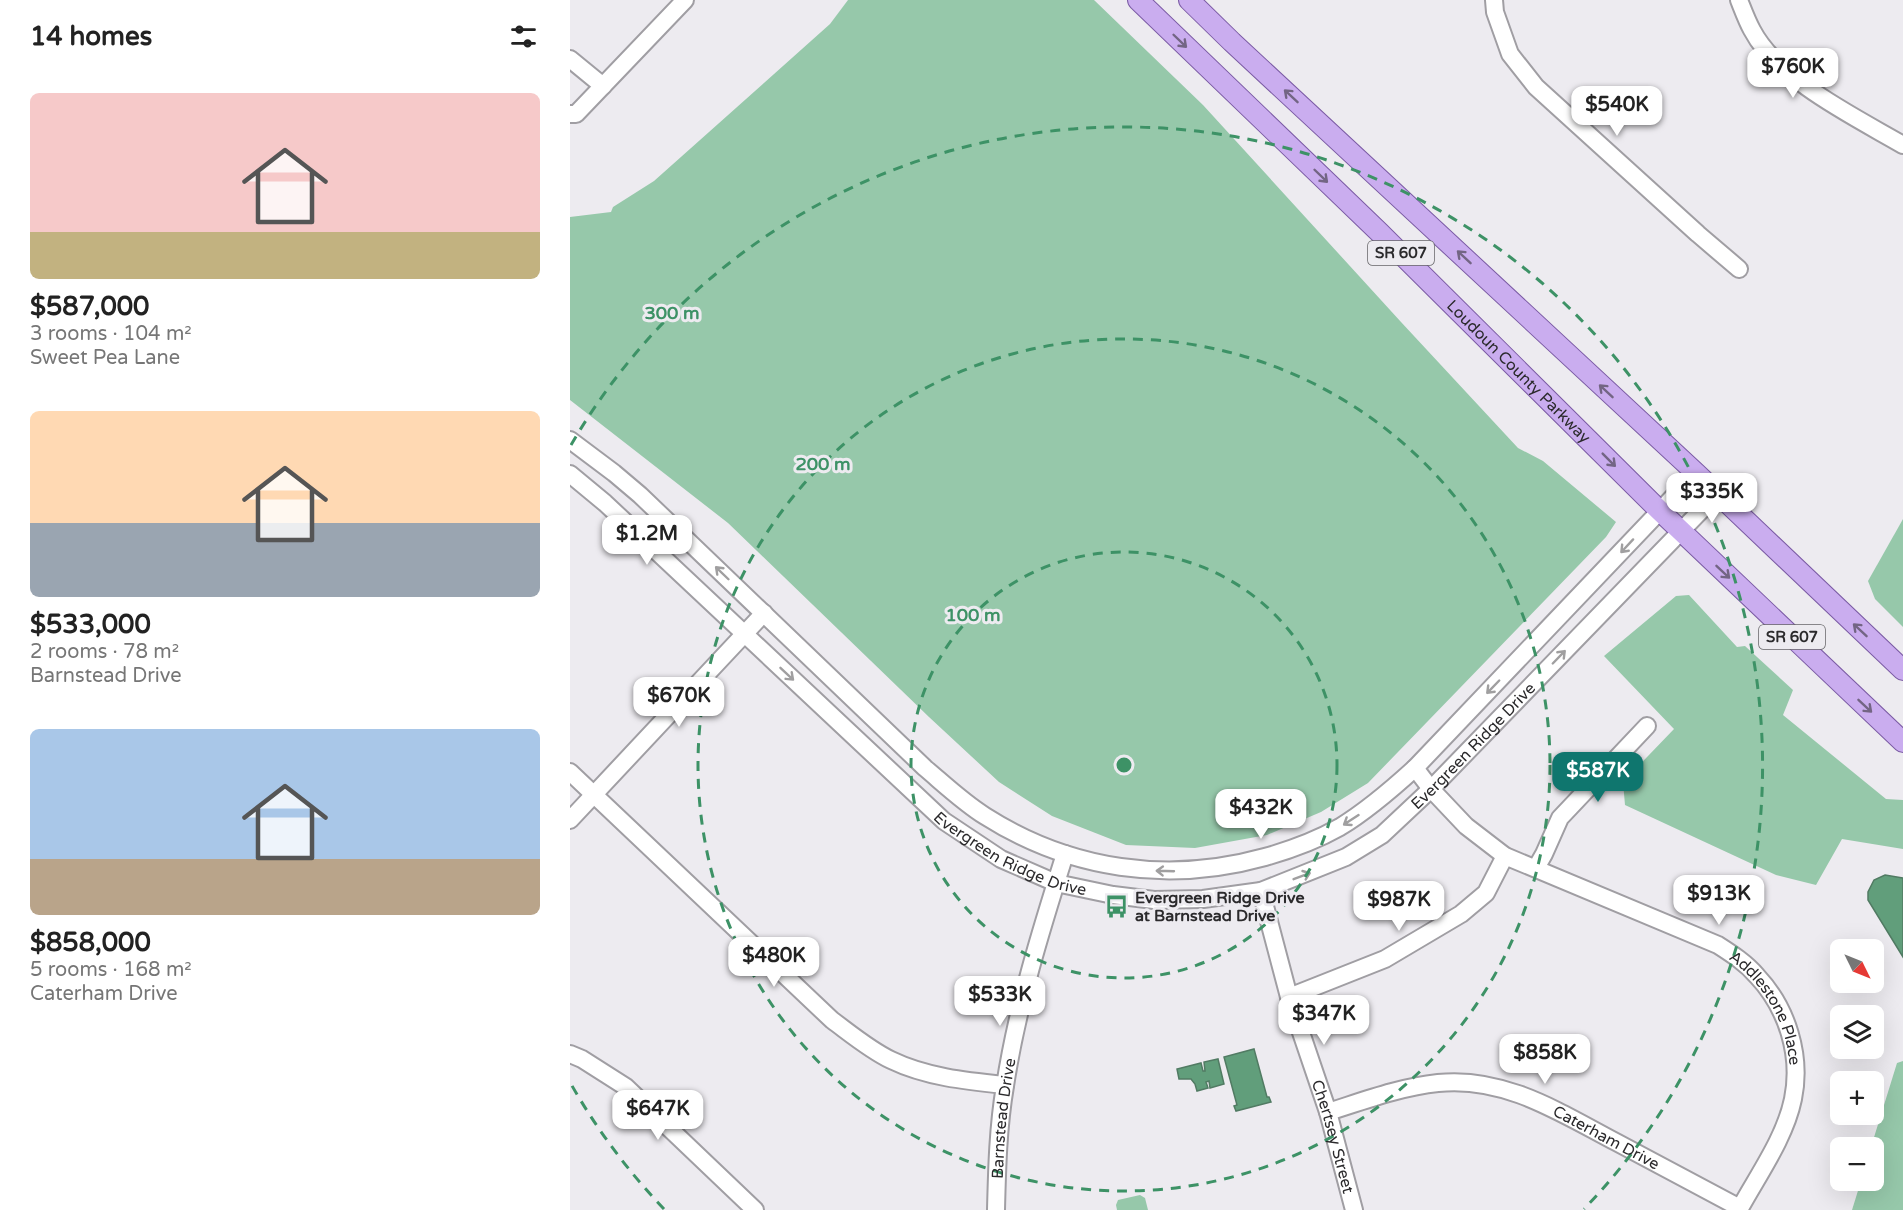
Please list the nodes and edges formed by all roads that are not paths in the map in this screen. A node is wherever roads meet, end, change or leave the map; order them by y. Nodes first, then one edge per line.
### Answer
1 (685, 0) edge
2 (1138, 0) edge
3 (1189, 0) edge
4 (1494, 0) edge
5 (1739, 0) edge
6 (570, 59) edge
7 (603, 86) junction
8 (570, 114) edge
9 (1903, 145) edge
10 (1739, 269) dead end
11 (570, 440) edge
12 (1696, 473) junction
13 (570, 474) edge
14 (1718, 494) junction
15 (1660, 511) junction
16 (1681, 531) junction
17 (764, 613) junction
18 (745, 634) junction
19 (1903, 670) edge
20 (1647, 726) dead end
21 (1903, 742) edge
22 (1415, 768) junction
23 (570, 772) edge
24 (1431, 789) junction
25 (594, 794) junction
26 (570, 820) edge
27 (1065, 854) junction
28 (1505, 856) junction
29 (1536, 868) junction
30 (1056, 882) junction
31 (1261, 891) junction
32 (1289, 997) junction
33 (570, 1054) edge
34 (1005, 1085) junction
35 (1328, 1112) junction
36 (1740, 1209) edge
37 (755, 1210) edge
38 (996, 1210) edge
39 (1354, 1210) edge

1 - 7 street
2 -> 15 main road, Loudoun County Parkway / SR 607
12 -> 3 main road, SR 607
4 - 10 street
5 - 9 street
6 - 7 street
7 - 8 street
17 -> 11 street, Evergreen Ridge Drive
12 - 14 main road, SR 607
12 - 15 street, Evergreen Ridge Drive
13 - 18 street, Evergreen Ridge Drive
14 - 16 street, Evergreen Ridge Drive
19 -> 14 main road, SR 607
15 - 16 main road, Loudoun County Parkway / SR 607
15 -> 22 street, Evergreen Ridge Drive
16 -> 21 main road, Loudoun County Parkway / SR 607
24 -> 16 street, Evergreen Ridge Drive
17 - 18 street
17 - 27 street, Evergreen Ridge Drive
18 - 25 street
18 -> 30 street, Evergreen Ridge Drive
20 - 29 street
22 - 24 street, Addlestone Place
22 -> 27 street, Evergreen Ridge Drive
23 - 25 street
24 - 28 street, Addlestone Place
31 -> 24 street, Evergreen Ridge Drive
25 - 26 street
25 - 34 street
27 - 30 street, Barnstead Drive
28 - 29 street, Addlestone Place
28 - 32 street
29 - 36 street, Addlestone Place
30 - 31 street, Evergreen Ridge Drive
30 - 34 street, Barnstead Drive
31 - 32 street, Chertsey Street
32 - 35 street, Chertsey Street
33 - 37 street
34 - 38 street, Barnstead Drive
35 - 36 street, Caterham Drive
35 - 39 street, Chertsey Street

